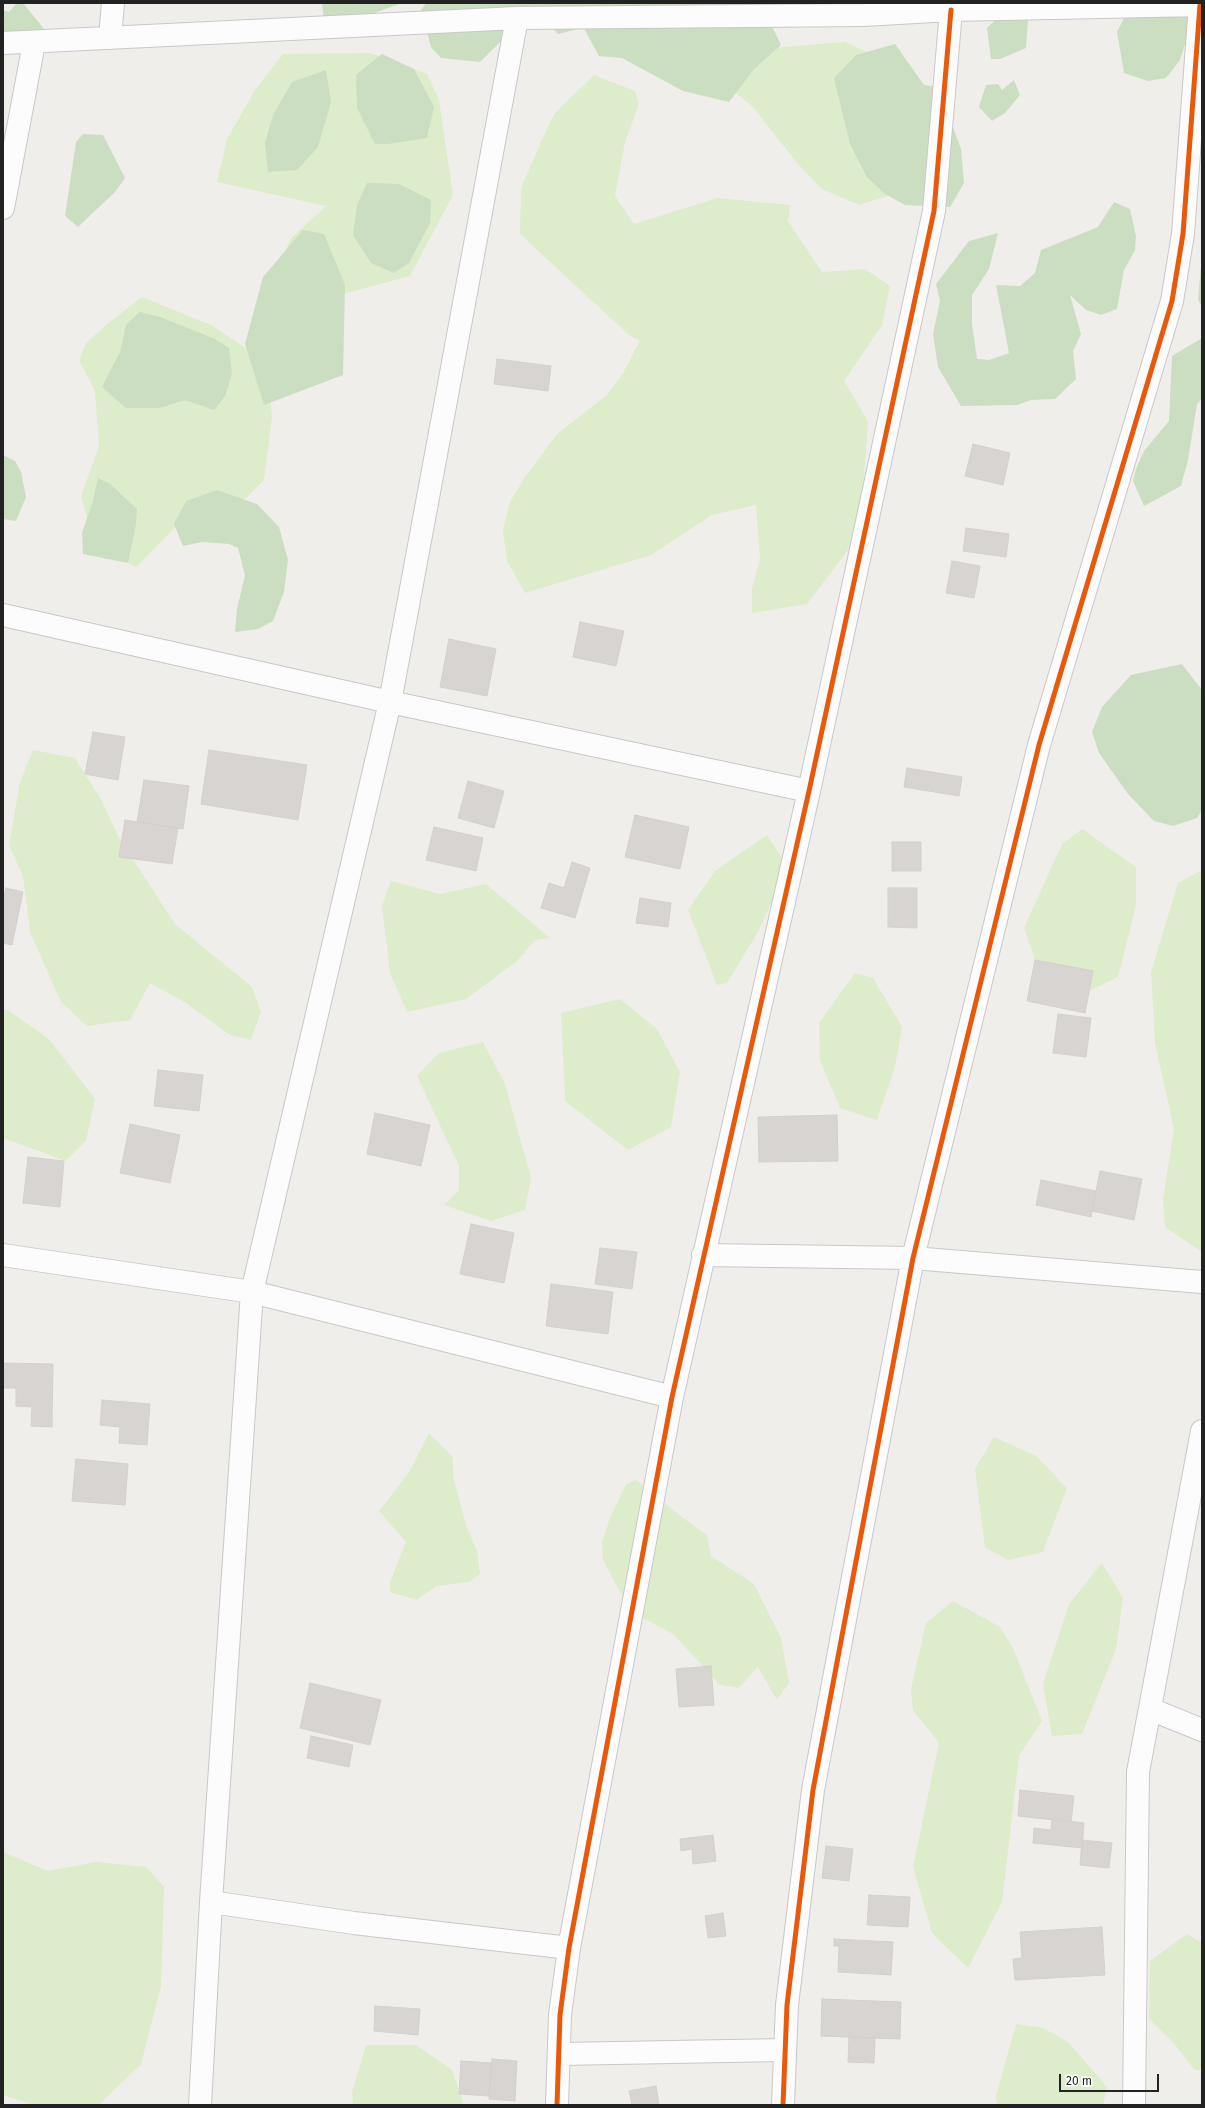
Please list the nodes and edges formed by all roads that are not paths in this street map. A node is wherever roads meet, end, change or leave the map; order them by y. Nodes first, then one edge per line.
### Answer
1 (113, 3) edge
2 (1201, 5) edge
3 (865, 9) edge
4 (951, 10) junction
5 (517, 18) junction
6 (110, 38) junction
7 (3, 43) edge
8 (34, 43) junction
9 (3, 208) edge
10 (3, 615) edge
11 (390, 702) junction
12 (809, 790) junction
13 (3, 1255) edge
14 (702, 1255) junction
15 (913, 1258) junction
16 (1202, 1282) edge
17 (252, 1292) junction
18 (672, 1397) junction
19 (1202, 1431) edge
20 (1150, 1709) junction
21 (1202, 1730) edge
22 (211, 1902) junction
23 (569, 1948) junction
24 (786, 2050) junction
25 (559, 2054) junction
26 (200, 2105) edge
27 (557, 2105) edge
28 (783, 2105) edge
29 (1134, 2105) edge

1 - 6 street
2 - 4 street
2 - 15 street
3 - 4 street
3 - 5 street
4 - 12 street
5 - 6 street
5 - 11 street
6 - 8 street
7 - 8 street
8 - 9 street
10 - 11 street
11 - 12 street
11 - 17 street
12 - 14 street
13 - 17 street
14 - 15 street
14 - 18 street
15 - 16 street
15 - 24 street
17 - 18 street
17 - 22 street
18 - 23 street
19 - 20 street
20 - 21 street
20 - 29 street
22 - 23 street
22 - 26 street
23 - 25 street
24 - 25 street
24 - 28 street
25 - 27 street

